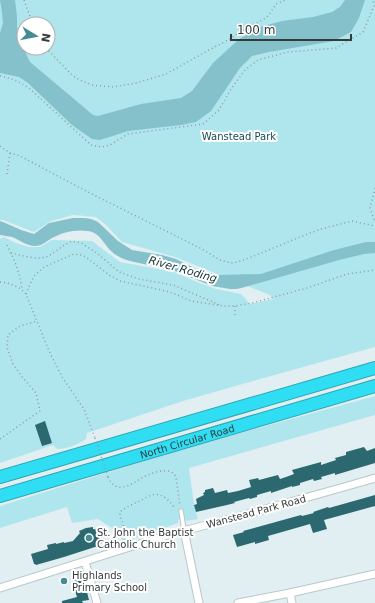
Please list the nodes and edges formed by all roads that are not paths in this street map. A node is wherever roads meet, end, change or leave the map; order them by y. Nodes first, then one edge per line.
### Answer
1 (375, 368) edge
2 (375, 386) edge
3 (0, 477) edge
4 (375, 478) edge
5 (0, 496) edge
6 (180, 511) road end
7 (184, 530) junction
8 (85, 562) junction
9 (375, 574) edge
10 (0, 588) edge
11 (290, 593) junction
12 (96, 603) edge
13 (199, 603) edge
14 (238, 603) edge
15 (292, 603) edge

1 - 3 highway, North Circular Road
2 - 5 highway, North Circular Road
4 - 7 street, Wanstead Park Road
6 - 7 lane
7 - 8 street, Wanstead Park Road
7 - 13 street
8 - 10 street, Wanstead Park Road
8 - 12 street
9 - 11 street
11 - 14 street
11 - 15 street

